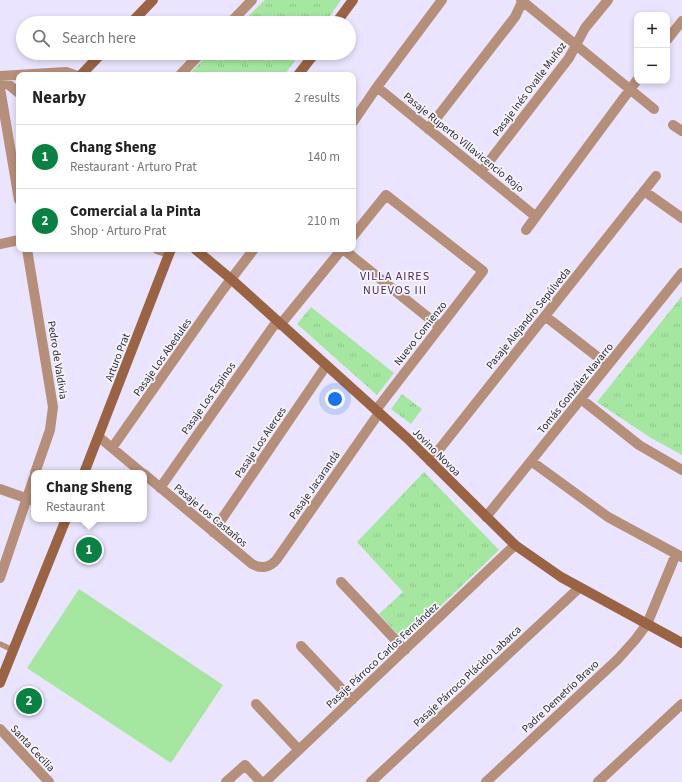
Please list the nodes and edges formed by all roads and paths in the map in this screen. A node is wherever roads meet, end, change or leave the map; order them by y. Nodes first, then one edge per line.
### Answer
1 (153, 0) edge
2 (252, 0) edge
3 (353, 0) edge
4 (442, 0) edge
5 (522, 0) edge
6 (608, 0) edge
7 (138, 16) edge
8 (237, 16) edge
9 (341, 16) edge
10 (682, 21) edge
11 (670, 36) edge
12 (576, 45) junction
13 (95, 60) edge
14 (194, 60) edge
15 (310, 60) edge
16 (84, 72) edge
17 (183, 72) edge
18 (300, 72) edge
19 (16, 76) edge
20 (0, 77) edge
21 (634, 84) edge
22 (377, 87) junction
23 (0, 88) edge
24 (630, 89) junction
25 (16, 90) edge
26 (654, 109) dead end
27 (356, 118) edge
28 (673, 124) dead end
29 (428, 129) junction
30 (682, 131) edge
31 (481, 172) junction
32 (656, 176) dead end
33 (16, 182) edge
34 (644, 191) junction
35 (535, 216) junction
36 (682, 218) edge
37 (526, 230) dead end
38 (356, 232) edge
39 (16, 241) edge
40 (0, 244) edge
41 (27, 252) edge
42 (170, 252) edge
43 (199, 252) edge
44 (252, 252) edge
45 (340, 252) edge
46 (347, 252) edge
47 (682, 273) edge
48 (231, 279) junction
49 (545, 316) junction
50 (278, 323) junction
51 (440, 327) junction
52 (608, 365) junction
53 (326, 366) junction
54 (581, 399) junction
55 (378, 411) junction
56 (99, 437) junction
57 (112, 448) junction
58 (430, 461) junction
59 (531, 461) junction
60 (36, 470) edge
61 (85, 470) edge
62 (138, 470) edge
63 (682, 470) edge
64 (147, 477) edge
65 (160, 488) junction
66 (0, 489) edge
67 (30, 500) edge
68 (486, 517) junction
69 (65, 522) edge
70 (213, 532) junction
71 (515, 545) junction
72 (679, 556) edge
73 (266, 567) joint
74 (0, 578) edge
75 (341, 582) dead end
76 (579, 588) junction
77 (646, 624) junction
78 (682, 643) edge
79 (0, 644) edge
80 (301, 646) dead end
81 (13, 650) junction
82 (405, 650) junction
83 (0, 683) edge
84 (352, 700) junction
85 (256, 704) dead end
86 (682, 704) edge
87 (0, 729) edge
88 (299, 750) junction
89 (49, 782) edge
90 (226, 782) edge
91 (261, 782) edge
92 (265, 782) edge
93 (371, 782) edge
94 (486, 782) edge
95 (598, 782) edge

1 - 7 street
2 - 8 street
3 - 9 street
4 - 22 street
5 - 12 street
5 - 29 street
6 - 12 street, Pasaje Inés Ovalle Muñoz
10 - 11 street
12 - 24 street
12 - 31 street, Pasaje Inés Ovalle Muñoz
13 - 16 street
14 - 17 street
15 - 18 street
19 - 20 street
20 - 25 street
21 - 24 street
22 - 27 street
22 - 29 street, Pasaje Ruperto Villavicencio Rojo
23 - 33 street
24 - 26 street
24 - 35 street
28 - 30 street
29 - 31 street, Pasaje Ruperto Villavicencio Rojo
31 - 35 street, Pasaje Ruperto Villavicencio Rojo
32 - 34 street, Pasaje Alejandro Sepúlveda
34 - 36 street
34 - 49 street, Pasaje Alejandro Sepúlveda
35 - 37 street
38 - 51 street, Nuevo Comienzo
39 - 40 street
41 - 60 street, Pedro de Valdivia
42 - 56 street, Arturo Prat
43 - 48 street, Jovino Novoa
44 - 48 street, Pasaje Los Abedules
45 - 50 street
46 - 51 street
47 - 52 street, Tomás González Navarro
48 - 50 street, Jovino Novoa
48 - 57 street, Pasaje Los Abedules
49 - 52 street
49 - 58 street, Pasaje Alejandro Sepúlveda
50 - 53 street, Jovino Novoa
50 - 65 street, Pasaje Los Espinos
51 - 55 street, Nuevo Comienzo
52 - 54 street, Tomás González Navarro
53 - 55 street, Jovino Novoa
53 - 70 street, Pasaje Los Alerces
54 - 59 street, Tomás González Navarro
54 - 63 street
55 - 58 street, Jovino Novoa
55 - 73 street, Pasaje Jacarandá
56 - 57 street, Pasaje Los Castaños
56 - 61 street, Arturo Prat
57 - 62 street, Pasaje Los Castaños
58 - 68 street, Jovino Novoa
59 - 68 street, Tomás González Navarro
59 - 72 street
64 - 65 street, Pasaje Los Castaños
65 - 70 street, Pasaje Los Castaños
66 - 67 street
67 - 74 street
68 - 71 street, Jovino Novoa
69 - 81 street
70 - 73 street, Pasaje Los Castaños
71 - 76 street, Jovino Novoa
71 - 82 street, Pasaje Párroco Carlos Fernández
72 - 77 street, Padre Demetrio Bravo
75 - 82 street
76 - 77 street, Jovino Novoa
76 - 93 street, Pasaje Párroco Plácido Labarca
77 - 78 street, Jovino Novoa
77 - 94 street, Padre Demetrio Bravo
79 - 81 lane
80 - 84 street
81 - 83 street
82 - 84 street, Pasaje Párroco Carlos Fernández
84 - 88 street, Pasaje Párroco Carlos Fernández
85 - 88 street
86 - 95 street
87 - 89 street, Santa Cecilia
88 - 92 street, Pasaje Párroco Carlos Fernández
90 - 91 street

